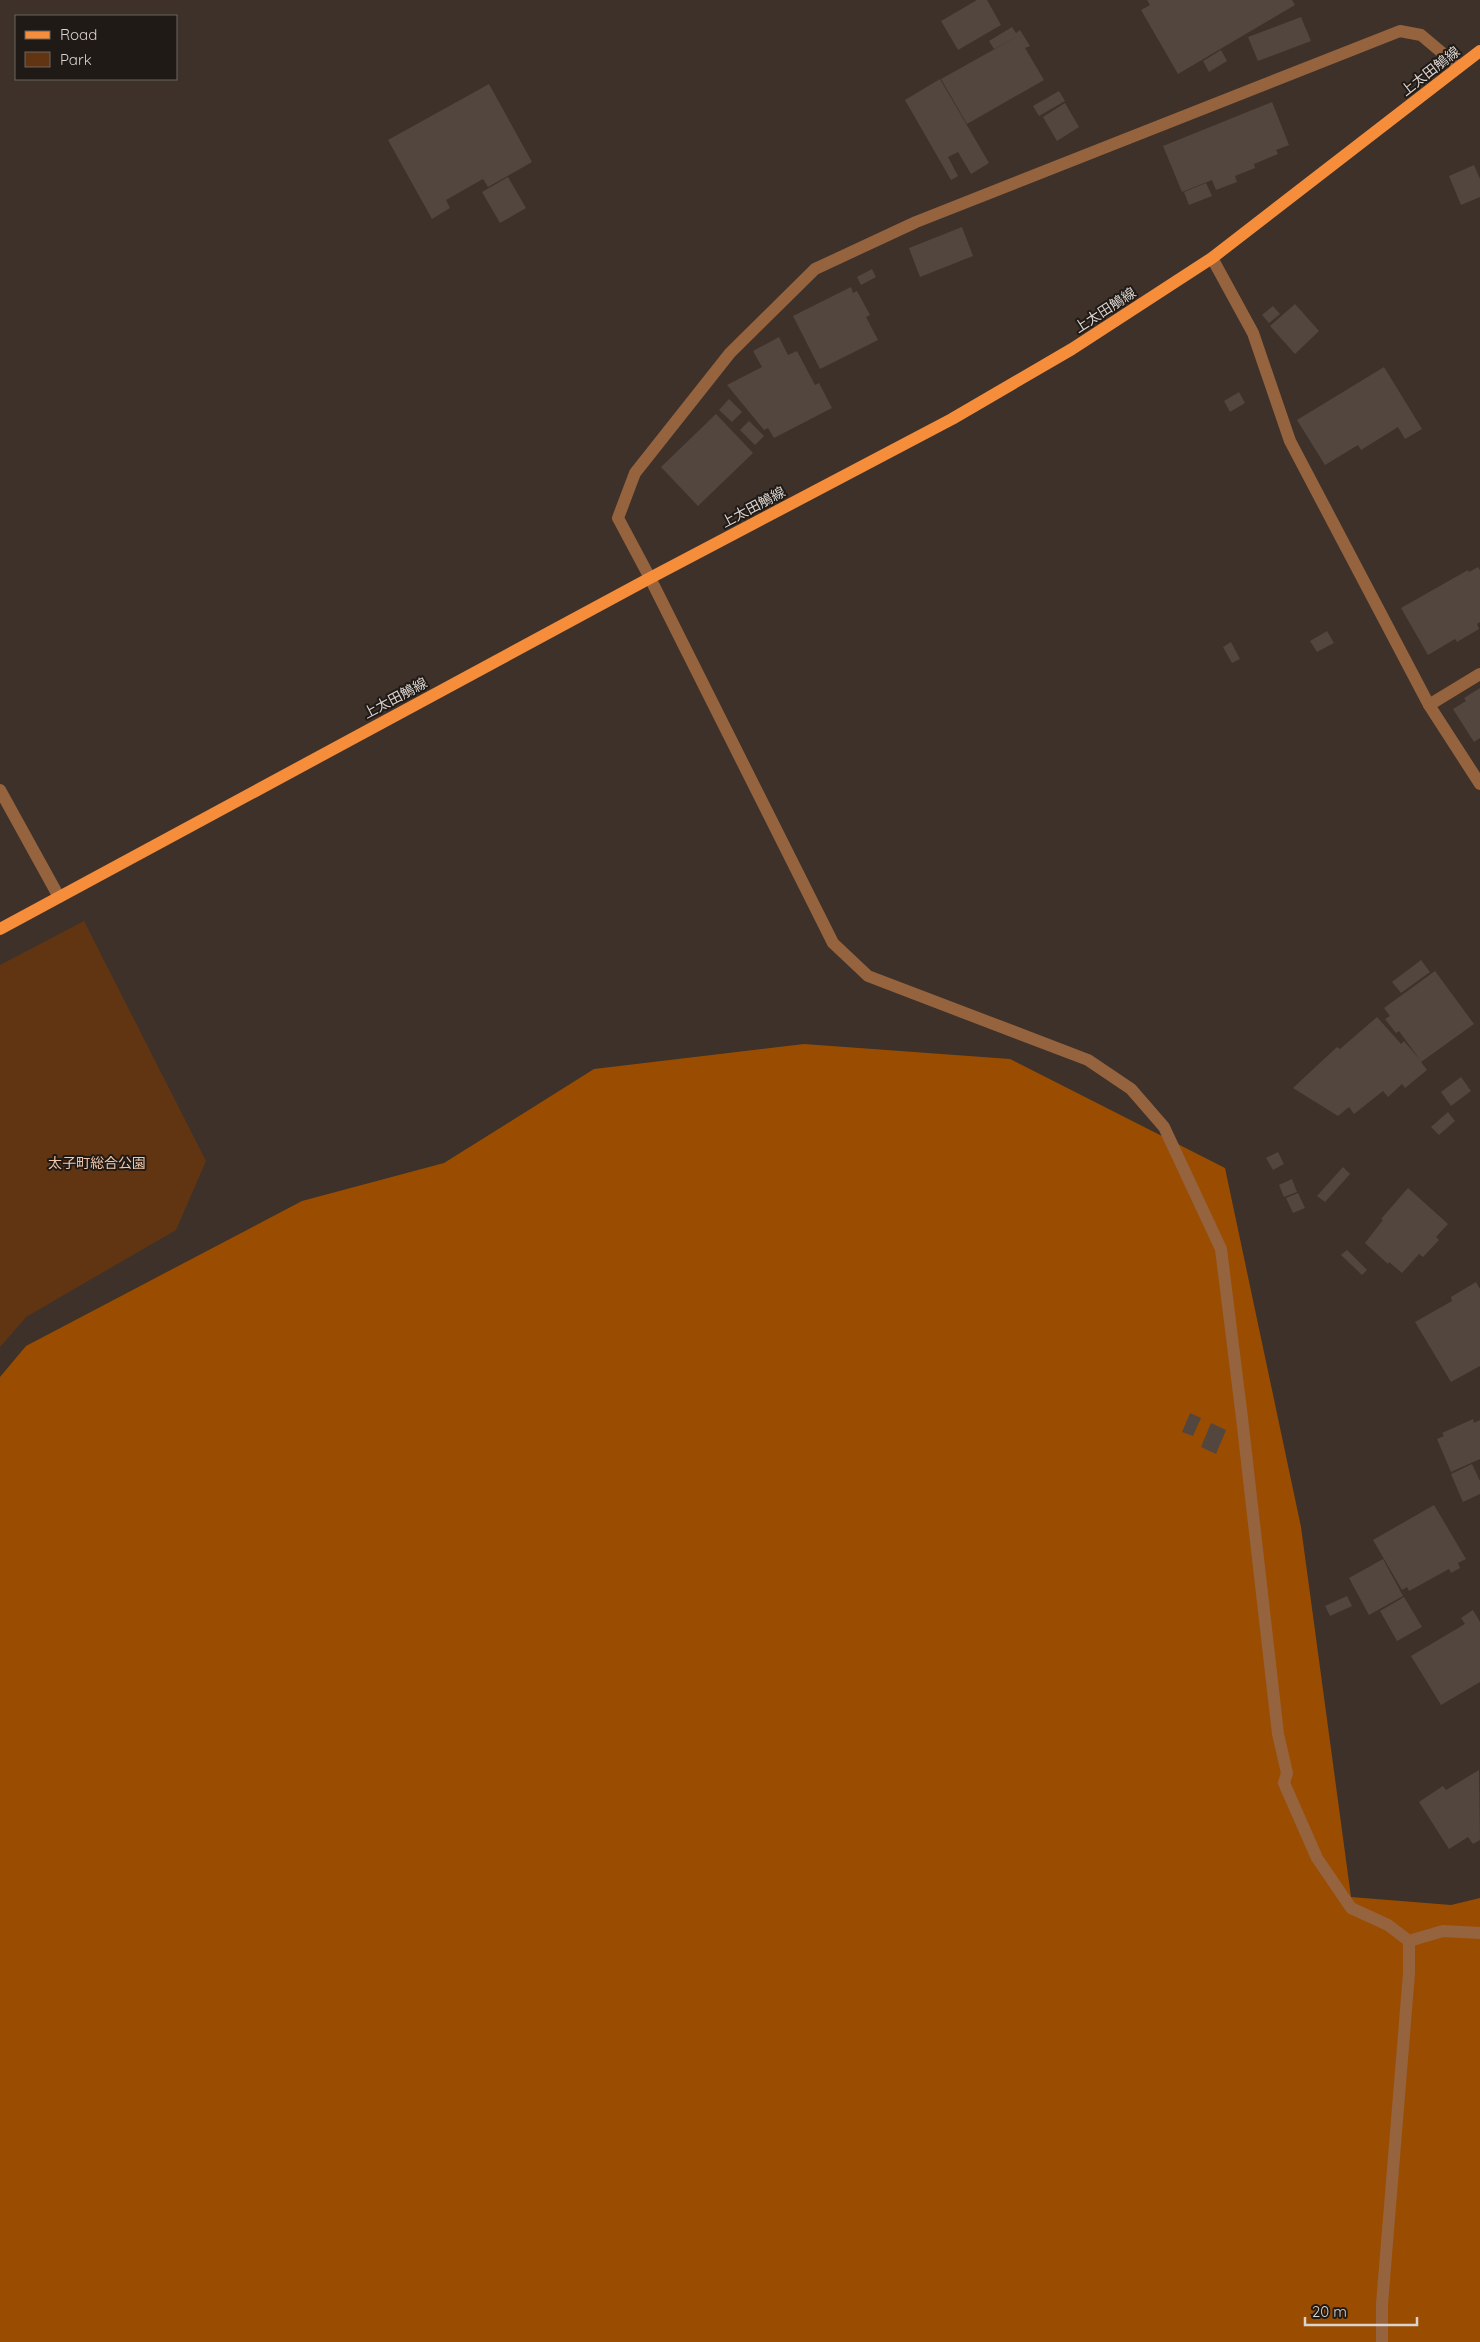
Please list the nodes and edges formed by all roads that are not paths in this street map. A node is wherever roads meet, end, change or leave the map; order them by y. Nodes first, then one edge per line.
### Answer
1 (1480, 51) edge
2 (1460, 67) junction
3 (1212, 258) junction
4 (650, 578) junction
5 (1480, 674) edge
6 (1430, 705) junction
7 (1480, 784) edge
8 (0, 790) edge
9 (58, 897) junction
10 (0, 929) edge
11 (1480, 1933) edge
12 (1409, 1941) junction
13 (1382, 2342) edge

1 - 2 main road, 上太田鵤線
2 - 3 main road, 上太田鵤線
2 - 4 street
3 - 4 main road, 上太田鵤線
3 - 6 street
4 - 9 main road, 上太田鵤線
4 - 12 street
5 - 6 street
6 - 7 street
8 - 9 street
9 - 10 main road, 上太田鵤線
11 - 12 street
12 - 13 street

